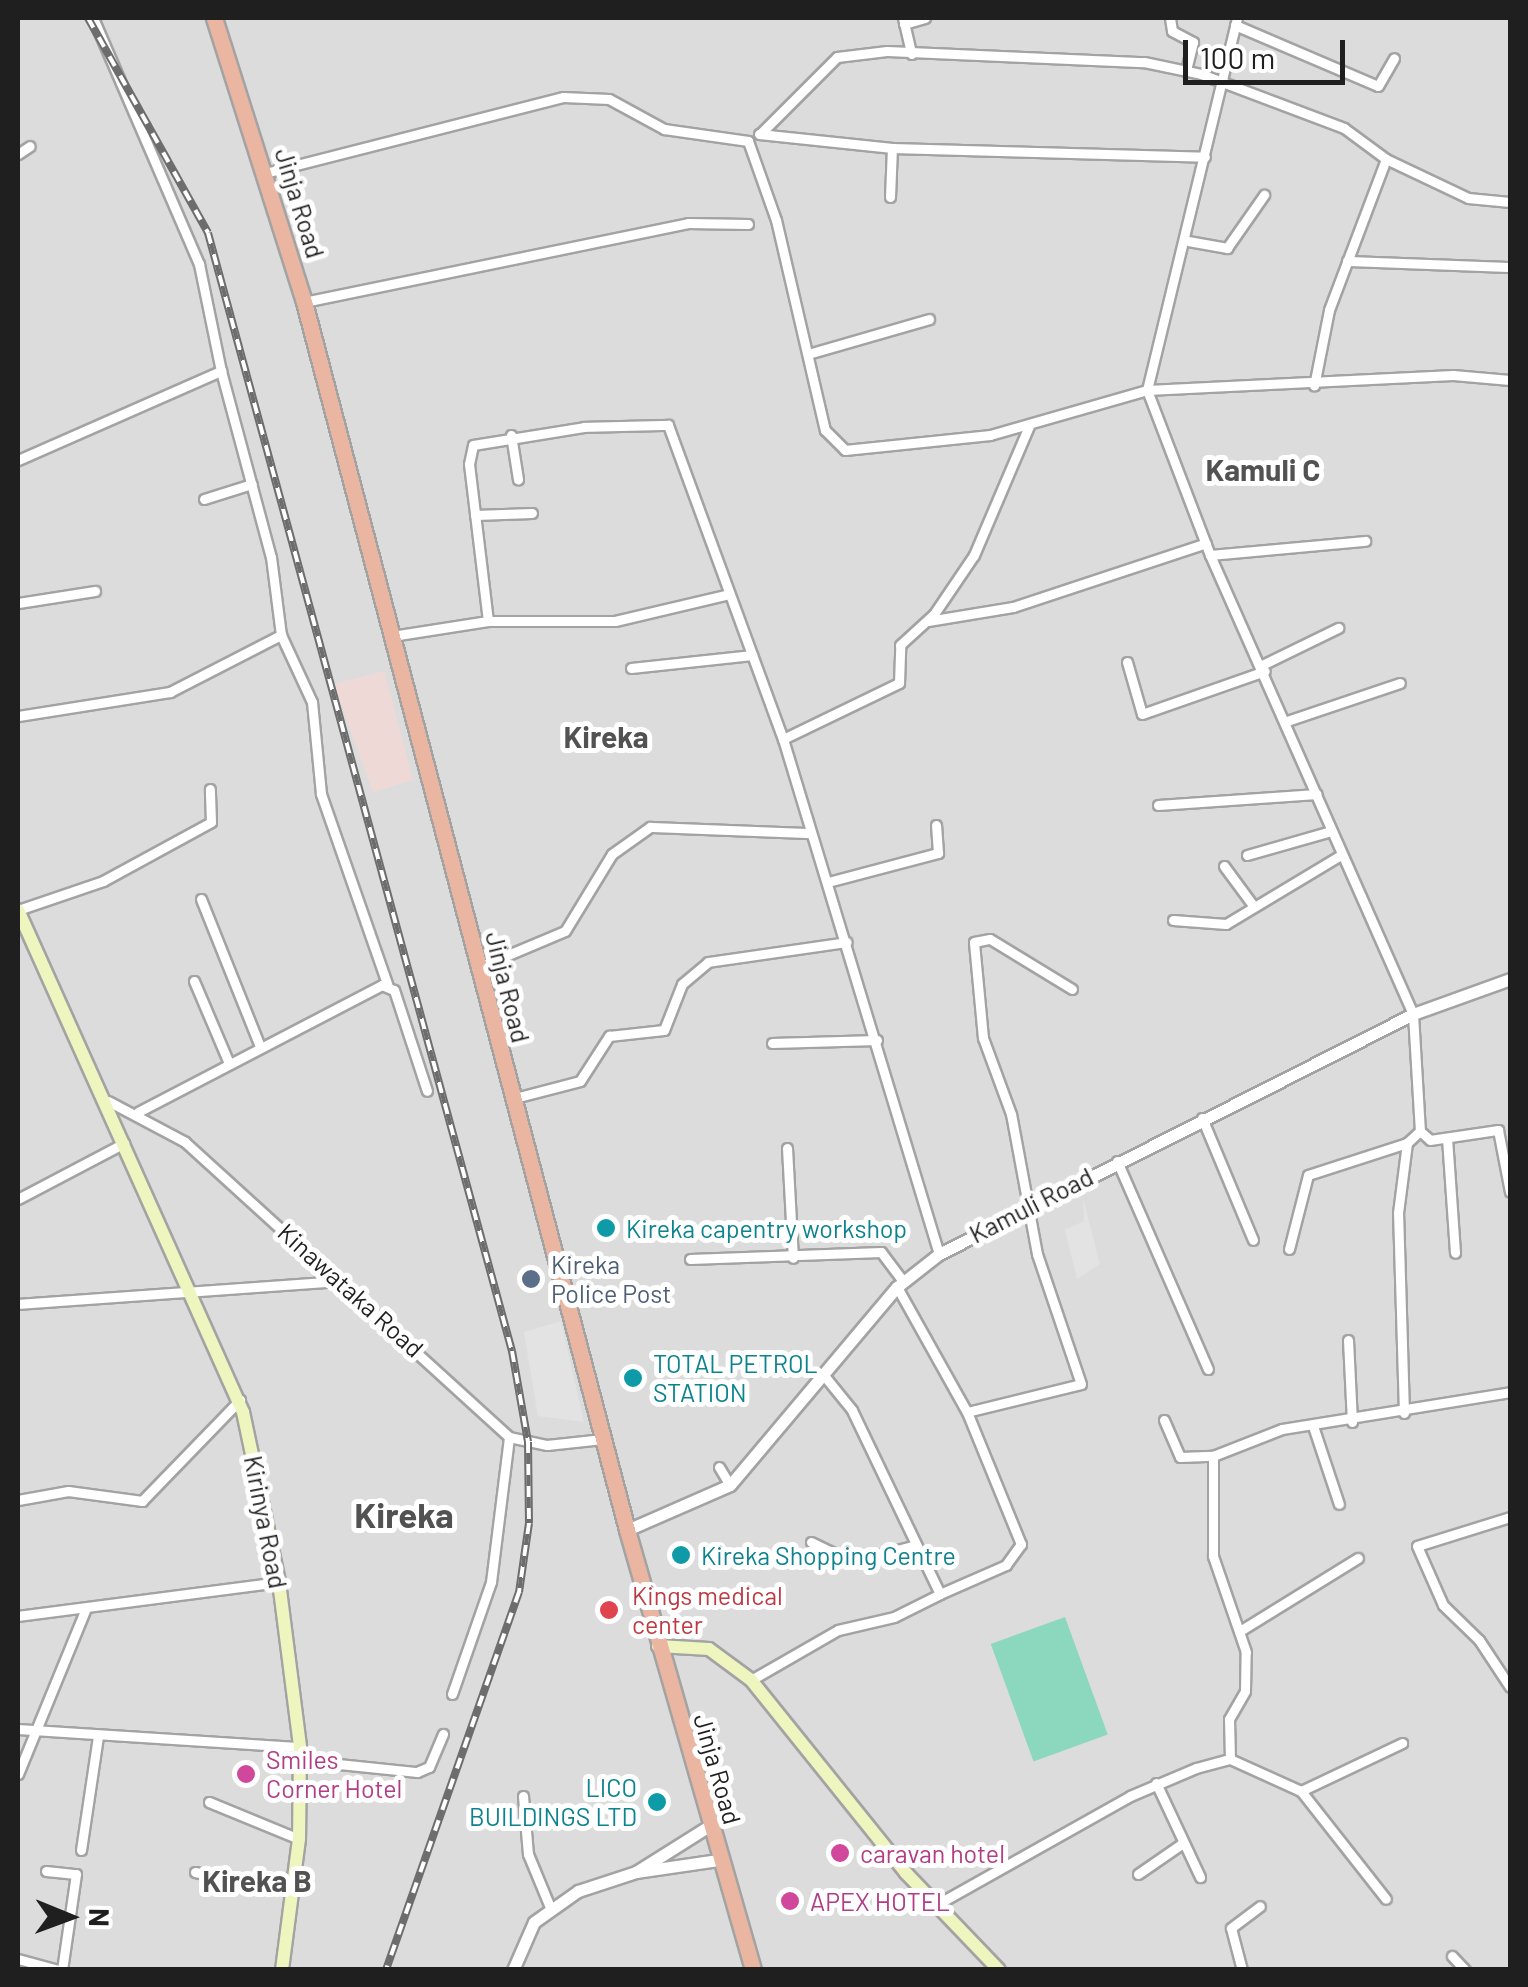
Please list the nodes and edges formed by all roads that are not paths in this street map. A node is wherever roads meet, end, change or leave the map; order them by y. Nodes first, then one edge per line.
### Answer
1 (93, 18) edge
2 (214, 18) edge
3 (925, 18) edge
4 (1170, 18) edge
5 (904, 21) edge
6 (1236, 21) edge
7 (911, 54) junction
8 (1394, 58) dead end
9 (1186, 71) junction
10 (1221, 81) junction
11 (760, 134) junction
12 (748, 141) junction
13 (30, 146) dead end
14 (892, 148) junction
15 (18, 154) edge
16 (1204, 157) junction
17 (1386, 160) junction
18 (265, 172) junction
19 (1264, 195) dead end
20 (890, 196) dead end
21 (1510, 202) edge
22 (748, 224) dead end
23 (1188, 241) junction
24 (1347, 261) junction
25 (1510, 268) edge
26 (304, 302) junction
27 (929, 319) dead end
28 (808, 354) junction
29 (221, 371) junction
30 (1510, 380) edge
31 (1314, 386) junction
32 (1147, 390) junction
33 (1029, 426) junction
34 (511, 435) junction
35 (18, 460) edge
36 (518, 479) dead end
37 (252, 484) junction
38 (204, 499) dead end
39 (532, 512) dead end
40 (475, 516) junction
41 (1365, 541) dead end
42 (1206, 543) junction
43 (1210, 554) junction
44 (96, 591) dead end
45 (729, 594) junction
46 (18, 603) edge
47 (488, 621) junction
48 (928, 621) junction
49 (1338, 628) dead end
50 (280, 634) junction
51 (391, 636) junction
52 (752, 655) junction
53 (1126, 662) dead end
54 (631, 668) dead end
55 (1264, 668) junction
56 (1400, 683) dead end
57 (18, 716) edge
58 (1287, 722) junction
59 (783, 739) junction
60 (210, 789) dead end
61 (1317, 794) junction
62 (1158, 805) dead end
63 (936, 825) dead end
64 (1332, 831) junction
65 (808, 833) junction
66 (1341, 855) junction
67 (1247, 856) dead end
68 (1224, 866) dead end
69 (828, 882) junction
70 (201, 899) dead end
71 (1252, 904) junction
72 (18, 912) edge
73 (1173, 920) dead end
74 (847, 942) junction
75 (477, 968) junction
76 (1510, 980) edge
77 (194, 981) dead end
78 (386, 984) junction
79 (1072, 989) dead end
80 (1413, 1014) junction
81 (878, 1040) junction
82 (772, 1043) dead end
83 (258, 1044) junction
84 (228, 1061) junction
85 (427, 1091) dead end
86 (511, 1099) junction
87 (108, 1101) junction
88 (138, 1112) junction
89 (1202, 1118) junction
90 (1420, 1131) junction
91 (1447, 1138) junction
92 (124, 1143) junction
93 (1407, 1143) junction
94 (788, 1148) dead end
95 (1117, 1161) junction
96 (1510, 1192) edge
97 (18, 1199) edge
98 (1027, 1206) junction
99 (1253, 1240) dead end
100 (1289, 1248) dead end
101 (1454, 1253) dead end
102 (939, 1254) junction
103 (793, 1258) junction
104 (690, 1259) dead end
105 (342, 1281) junction
106 (900, 1284) junction
107 (188, 1289) junction
108 (18, 1304) edge
109 (1348, 1340) dead end
110 (1208, 1369) dead end
111 (826, 1378) junction
112 (1510, 1392) edge
113 (240, 1400) junction
114 (968, 1412) junction
115 (1404, 1413) junction
116 (1164, 1420) dead end
117 (1352, 1422) junction
118 (1313, 1426) junction
119 (509, 1437) junction
120 (603, 1439) junction
121 (1213, 1456) junction
122 (719, 1467) dead end
123 (730, 1485) junction
124 (18, 1500) edge
125 (1339, 1504) dead end
126 (1510, 1516) edge
127 (627, 1530) junction
128 (810, 1542) dead end
129 (916, 1544) junction
130 (1358, 1558) dead end
131 (279, 1582) junction
132 (940, 1594) junction
133 (85, 1611) junction
134 (18, 1616) edge
135 (1244, 1629) junction
136 (658, 1646) junction
137 (750, 1680) junction
138 (1510, 1688) edge
139 (452, 1694) dead end
140 (37, 1728) junction
141 (18, 1729) edge
142 (443, 1734) dead end
143 (98, 1736) junction
144 (1402, 1743) dead end
145 (300, 1753) junction
146 (1230, 1759) junction
147 (18, 1774) edge
148 (1156, 1783) junction
149 (1301, 1791) junction
150 (523, 1796) dead end
151 (209, 1802) dead end
152 (708, 1826) junction
153 (298, 1839) junction
154 (1183, 1842) junction
155 (81, 1850) dead end
156 (718, 1860) junction
157 (46, 1871) dead end
158 (195, 1872) dead end
159 (636, 1872) junction
160 (1138, 1874) dead end
161 (1200, 1877) dead end
162 (293, 1892) junction
163 (1386, 1899) dead end
164 (936, 1905) junction
165 (1260, 1906) dead end
166 (550, 1907) junction
167 (1452, 1956) dead end
168 (18, 1958) edge
169 (60, 1970) edge
170 (282, 1970) edge
171 (513, 1970) edge
172 (754, 1970) edge
173 (1000, 1970) edge
174 (1242, 1970) edge
175 (1465, 1970) edge

1 - 29 street
2 - 18 highway, Jinja Road
3 - 5 street
4 - 9 street
5 - 7 street
6 - 8 street
6 - 10 street
7 - 9 street
7 - 11 street
9 - 10 street
10 - 16 street
10 - 17 street
11 - 12 street
11 - 14 street
12 - 18 street
12 - 28 street
13 - 15 street
14 - 16 street
14 - 20 street
16 - 23 street
17 - 21 street
17 - 24 street
18 - 26 highway, Jinja Road
19 - 23 street
22 - 26 street
23 - 32 street
24 - 25 street
24 - 31 street
26 - 51 highway, Jinja Road
27 - 28 street
28 - 33 street
29 - 35 street
29 - 37 street
30 - 31 street
31 - 32 street
32 - 33 street
32 - 42 street
33 - 48 street
34 - 36 street
34 - 40 street
34 - 45 street
37 - 38 street
37 - 50 street
39 - 40 street
40 - 47 street
41 - 43 street
42 - 43 street
42 - 48 street
43 - 55 street
44 - 46 street
45 - 47 street
45 - 52 street
47 - 51 street
48 - 59 street
49 - 55 street
50 - 57 street
50 - 78 street
51 - 75 highway, Jinja Road
52 - 54 street
52 - 59 street
53 - 55 street
55 - 58 street
56 - 58 street
58 - 61 street
59 - 65 street
60 - 72 street
61 - 62 street
61 - 64 street
63 - 69 street
64 - 66 street
64 - 67 street
65 - 69 street
65 - 75 street
66 - 71 street
66 - 80 street
68 - 71 street
69 - 74 street
70 - 83 street
71 - 73 street
72 - 87 main road, Kirinya Road
74 - 81 street
74 - 86 street
75 - 86 highway, Jinja Road
76 - 80 street, Kamuli Road
77 - 84 street
78 - 83 street
78 - 85 street
79 - 98 street
80 - 89 street, Kamuli Road
80 - 90 street
81 - 82 street
81 - 102 street
83 - 84 street
84 - 88 street
86 - 120 highway, Jinja Road
87 - 88 street, Kinawataka Road
87 - 92 main road, Kirinya Road
88 - 105 street, Kinawataka Road
89 - 95 street, Kamuli Road
89 - 99 street
90 - 91 street
90 - 93 street
91 - 96 street
91 - 101 street
92 - 97 street
92 - 107 main road, Kirinya Road
93 - 100 street
93 - 115 street
94 - 103 street
95 - 98 street, Kamuli Road
95 - 110 street
98 - 102 street, Kamuli Road
98 - 114 street
102 - 106 street, Kamuli Road
103 - 104 street
103 - 106 street
105 - 107 street
105 - 119 street, Kinawataka Road
106 - 111 street, Kamuli Road
106 - 114 street
107 - 108 street
107 - 113 main road, Kirinya Road
109 - 117 street
111 - 123 street, Kamuli Road
111 - 129 street
112 - 115 street
113 - 124 street
113 - 131 main road, Kirinya Road
114 - 132 street
115 - 117 street
116 - 121 street
117 - 118 street
118 - 121 street
118 - 125 street
119 - 120 street
119 - 139 street
120 - 127 highway, Jinja Road
121 - 135 street
122 - 123 street
123 - 127 street, Kamuli Road
126 - 138 street
127 - 136 highway, Jinja Road
128 - 129 street
129 - 132 street
130 - 135 street
131 - 133 street
131 - 145 main road, Kirinya Road
132 - 137 street
133 - 134 street
133 - 140 street
135 - 146 street
136 - 137 main road
136 - 152 highway, Jinja Road
137 - 164 main road
140 - 141 street
140 - 143 street
140 - 147 street
142 - 145 street
143 - 145 street
143 - 155 street
144 - 149 street
145 - 153 main road, Kirinya Road
146 - 148 street
146 - 149 street
148 - 154 street
148 - 164 street
149 - 163 street
150 - 166 street
151 - 153 street
152 - 156 highway, Jinja Road
152 - 159 street
153 - 162 main road, Kirinya Road
154 - 160 street
154 - 161 street
156 - 159 street
156 - 172 highway, Jinja Road
157 - 169 street
158 - 162 street
159 - 166 street
162 - 170 main road, Kirinya Road
164 - 173 main road
165 - 174 street
166 - 171 street
167 - 175 street
168 - 169 street

